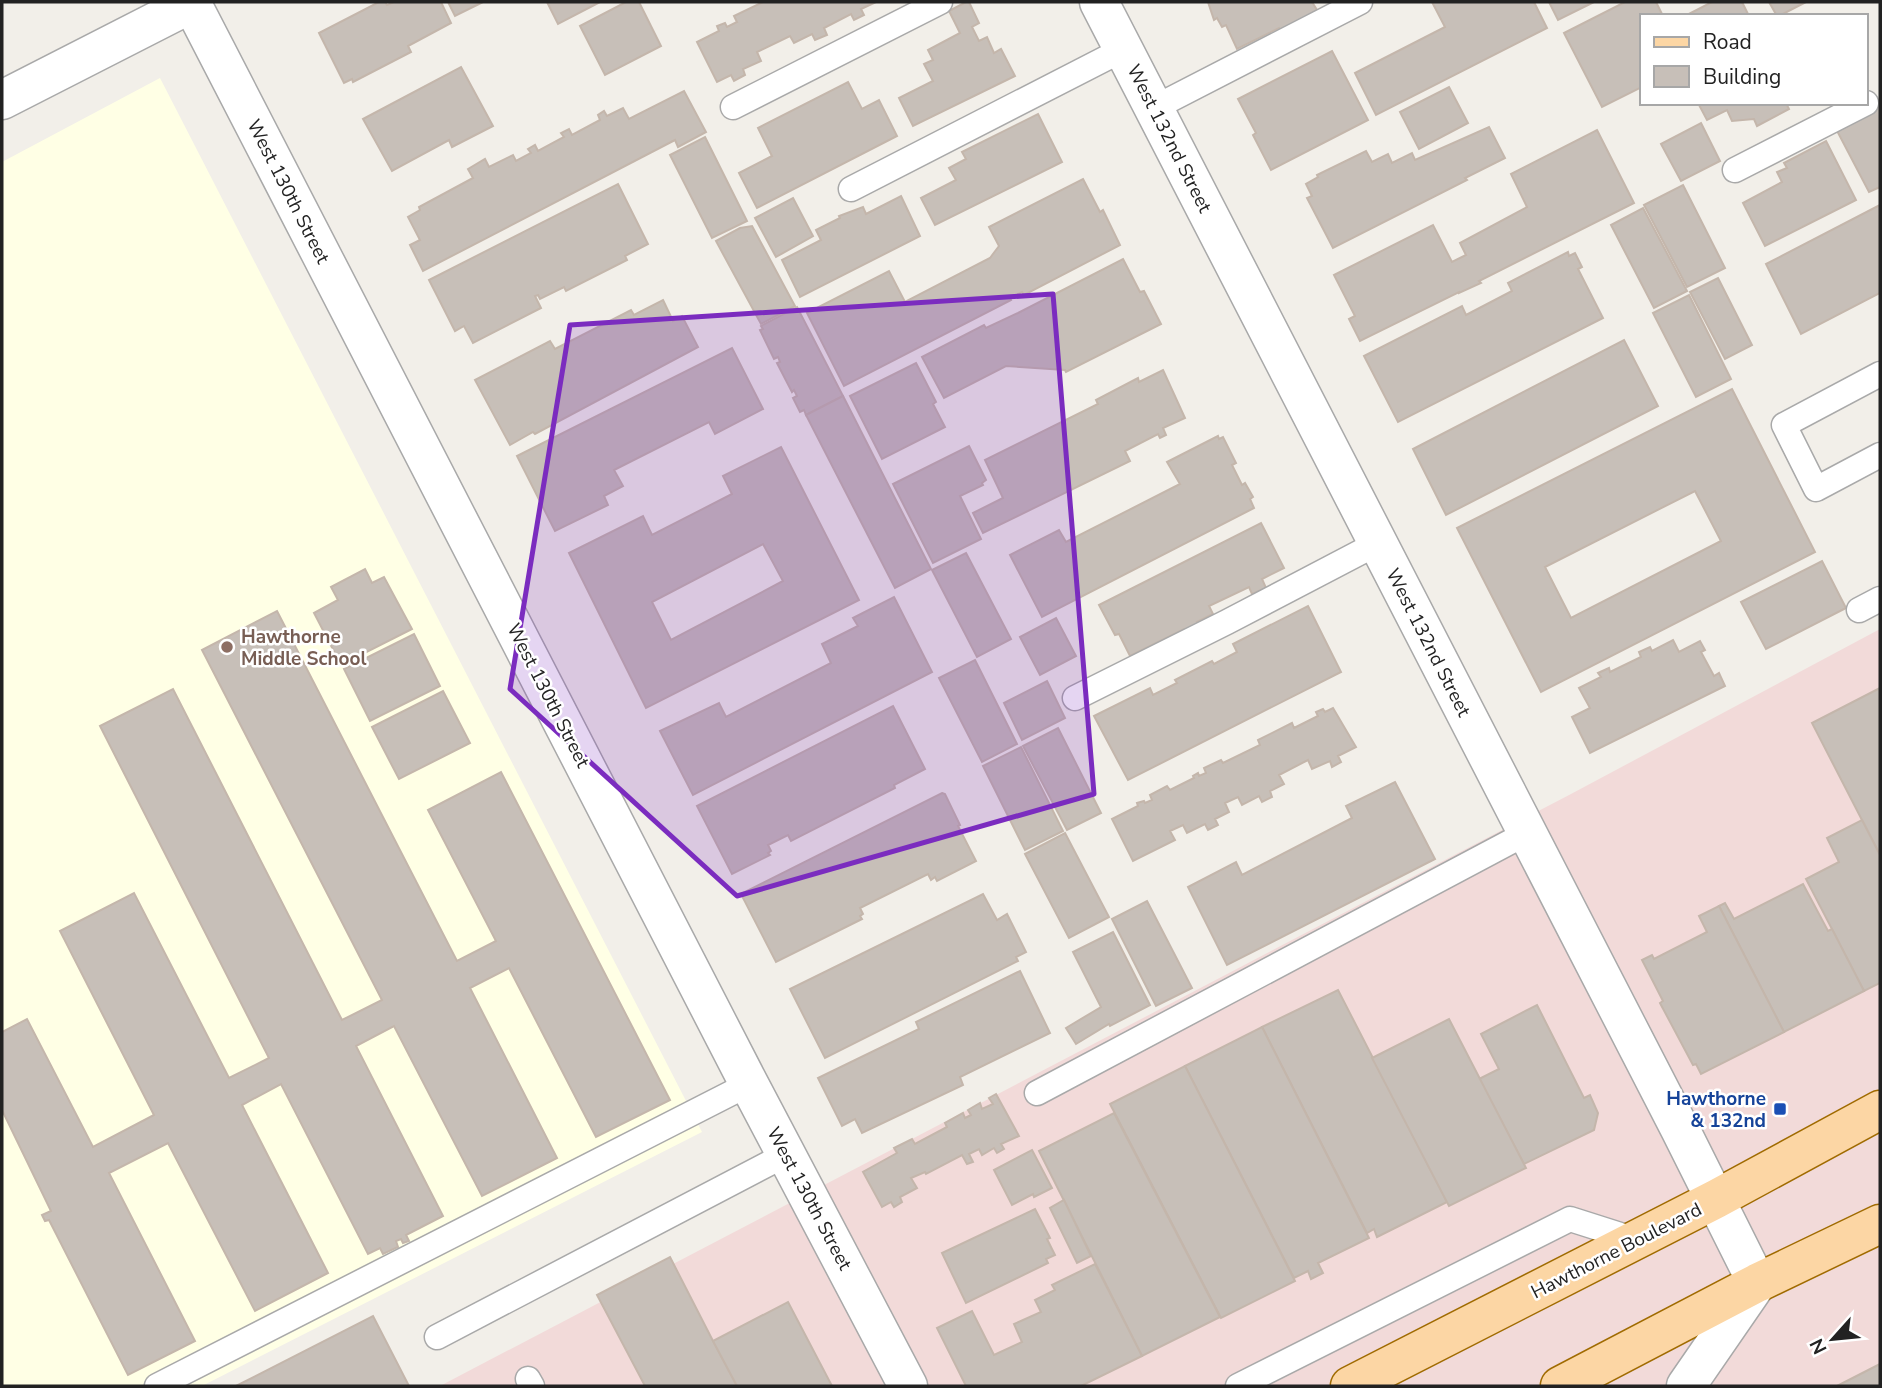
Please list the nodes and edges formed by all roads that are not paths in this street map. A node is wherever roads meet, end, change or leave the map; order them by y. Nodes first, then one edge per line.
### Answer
1 (192, 2) edge
2 (940, 2) edge
3 (1099, 2) edge
4 (1360, 2) edge
5 (1124, 49) junction
6 (2, 100) edge
7 (1862, 105) edge
8 (733, 107) dead end
9 (1154, 108) junction
10 (1735, 170) dead end
11 (851, 189) dead end
12 (1880, 373) edge
13 (1880, 455) edge
14 (1378, 543) junction
15 (1076, 698) dead end
16 (1527, 833) junction
17 (749, 1084) junction
18 (1037, 1093) dead end
19 (1880, 1110) edge
20 (787, 1154) junction
21 (1716, 1199) junction
22 (1880, 1224) edge
23 (1636, 1240) junction
24 (1757, 1283) junction
25 (437, 1336) dead end
26 (157, 1386) edge
27 (908, 1386) edge
28 (1238, 1386) edge
29 (1350, 1386) edge
30 (1560, 1386) edge
31 (1686, 1386) edge

1 - 6 street
1 - 17 street, West 130th Street
2 - 8 lane
3 - 5 street, West 132nd Street
4 - 9 lane
5 - 9 street, West 132nd Street
5 - 11 lane
7 - 10 lane
9 - 14 street, West 132nd Street
12 - 13 lane
14 - 15 lane
14 - 16 street, West 132nd Street
16 - 18 lane
16 - 21 street, West 132nd Street
17 - 20 street, West 130th Street
17 - 26 lane
19 - 21 main road, Hawthorne Boulevard
20 - 25 lane
20 - 27 street, West 130th Street
21 - 23 main road, Hawthorne Boulevard
21 - 24 street, West 132nd Street
22 - 24 main road
23 - 28 lane
23 - 29 main road, Hawthorne Boulevard
24 - 30 main road
24 - 31 street

